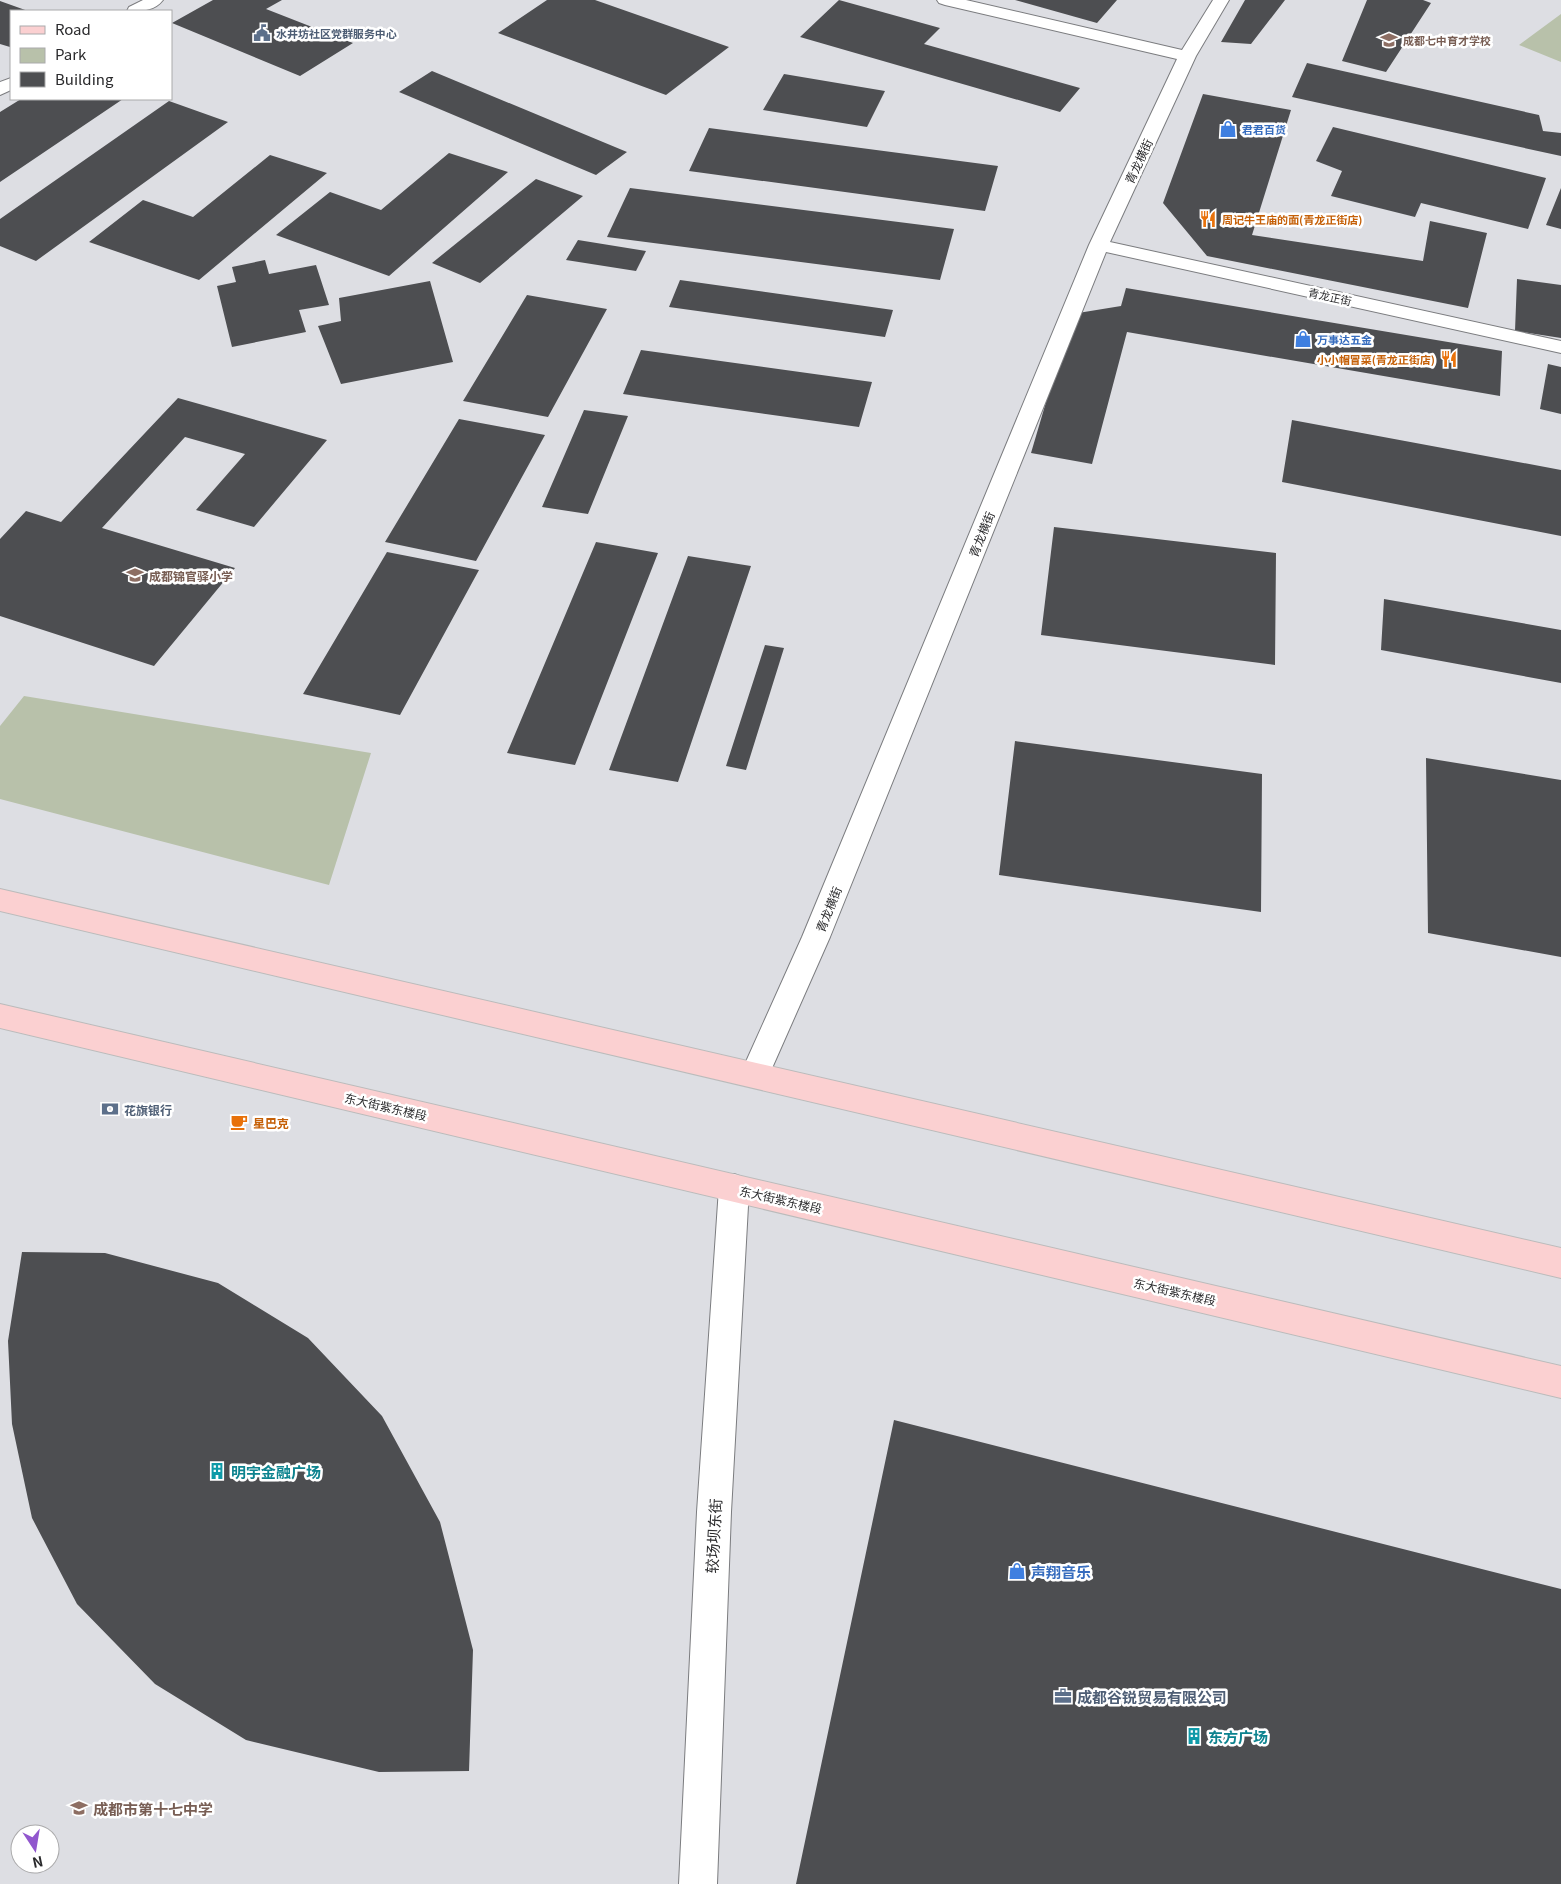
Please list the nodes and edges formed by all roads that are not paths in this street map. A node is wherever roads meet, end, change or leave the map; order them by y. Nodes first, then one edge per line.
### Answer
1 (154, 0) edge
2 (945, 0) edge
3 (1221, 0) edge
4 (137, 10) edge
5 (1187, 56) junction
6 (1100, 245) junction
7 (1561, 347) edge
8 (13, 903) edge
9 (0, 1016) edge
10 (754, 1075) junction
11 (734, 1188) junction
12 (1561, 1263) edge
13 (1561, 1382) edge
14 (698, 1884) edge

1 - 4 street
2 - 5 street
3 - 5 street, 青龙横街
5 - 6 street, 青龙横街
6 - 7 street, 青龙正街
6 - 10 street, 青龙横街
8 - 10 main road
9 - 11 main road, 东大街紫东楼段
10 - 12 main road
11 - 13 main road, 东大街紫东楼段
11 - 14 street, 较场坝东街

